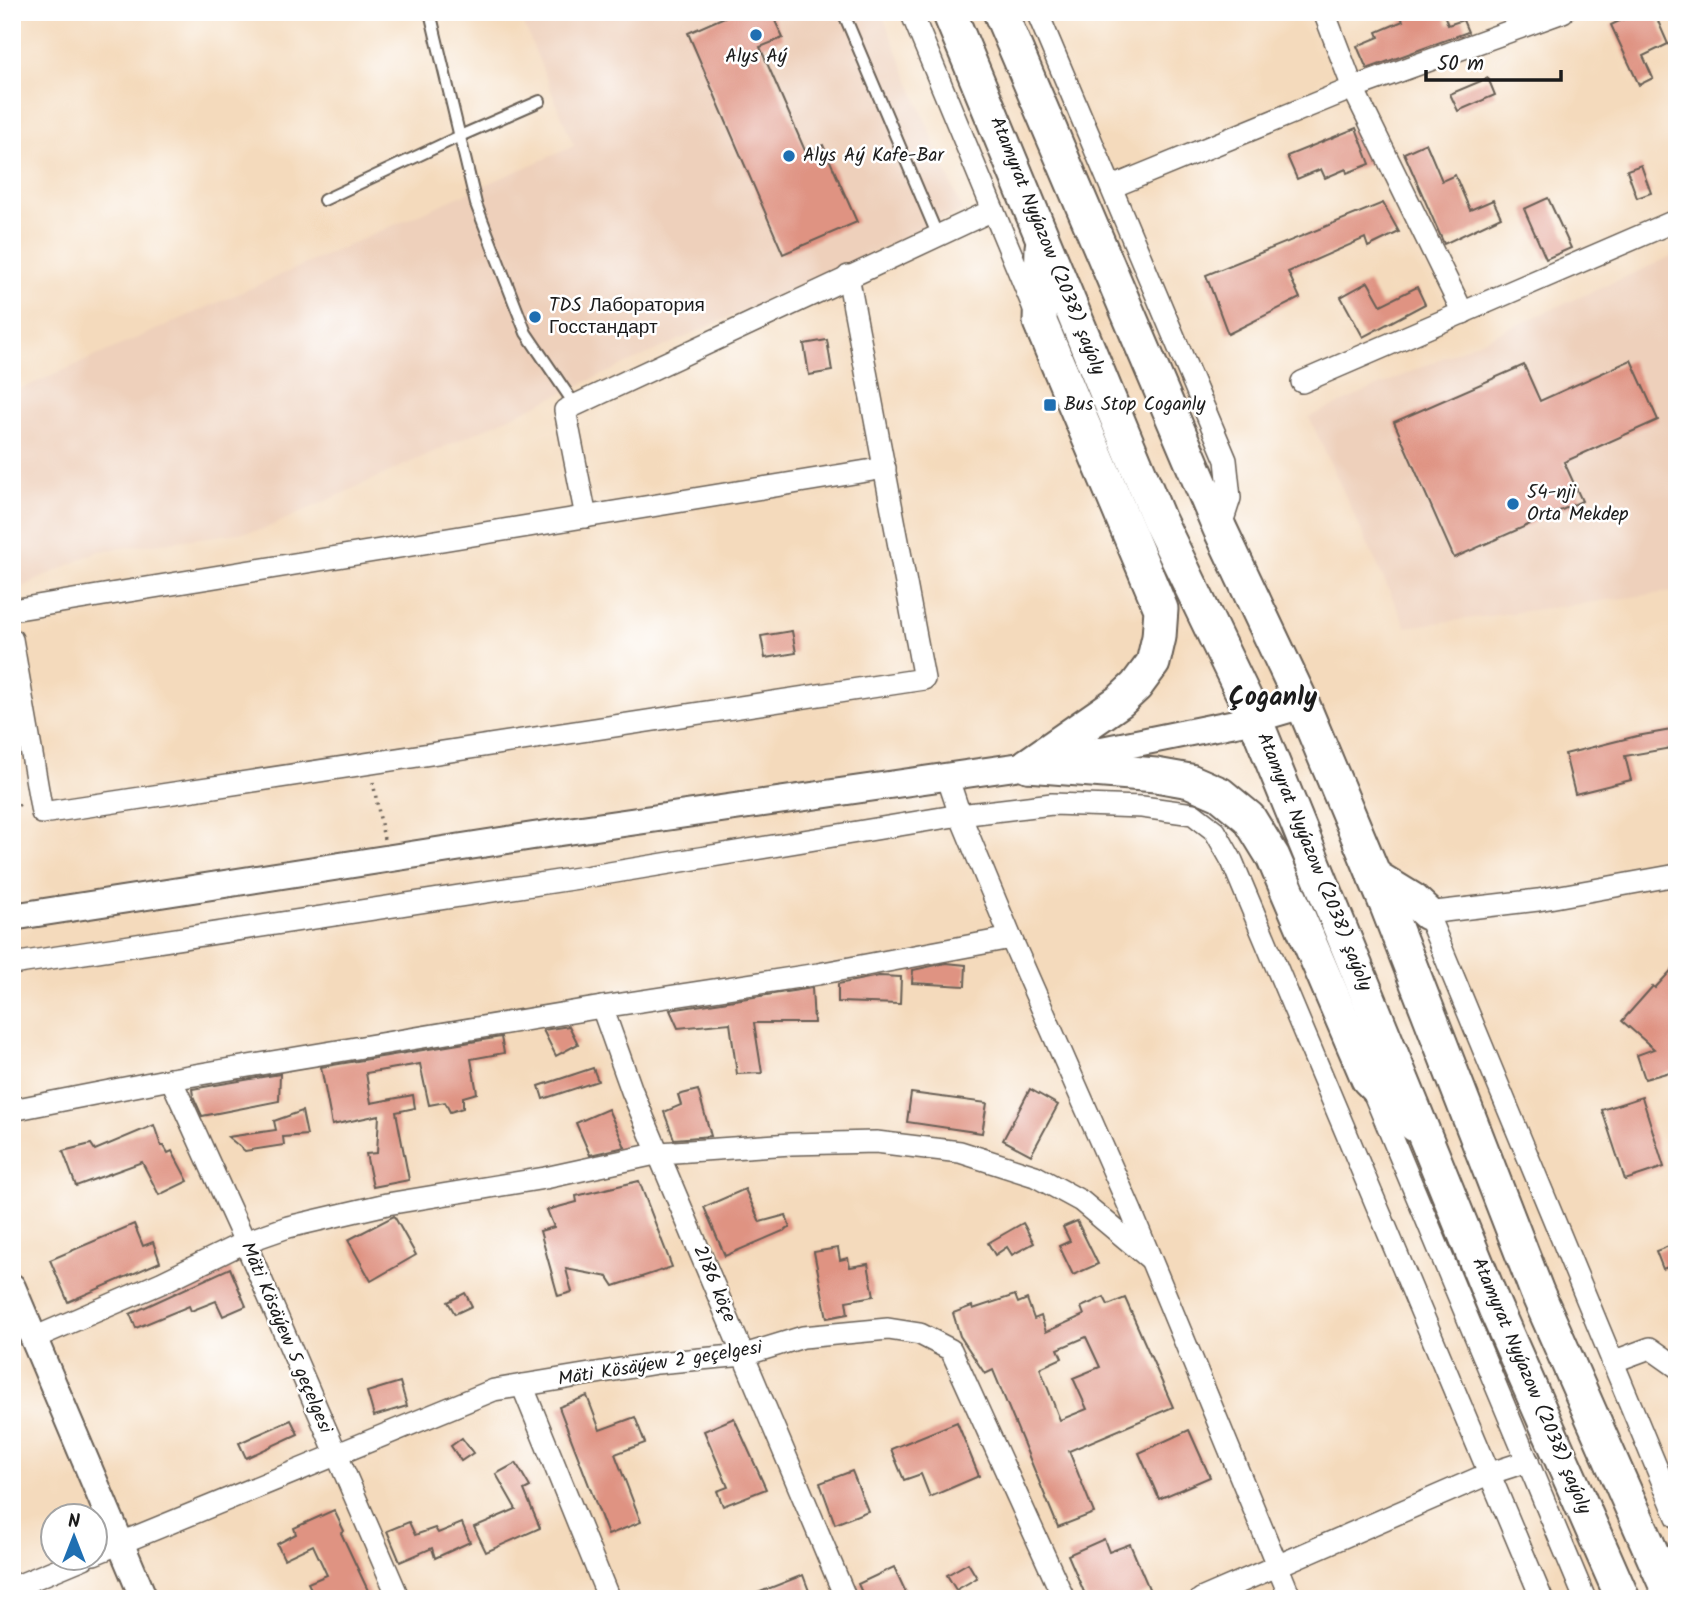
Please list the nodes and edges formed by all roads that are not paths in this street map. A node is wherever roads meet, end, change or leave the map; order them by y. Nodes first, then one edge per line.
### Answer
1 (430, 12) edge
2 (843, 12) edge
3 (911, 12) edge
4 (949, 12) edge
5 (1000, 12) edge
6 (1037, 12) edge
7 (1324, 12) edge
8 (1563, 12) edge
9 (1541, 16) edge
10 (1353, 88) junction
11 (540, 101) dead end
12 (460, 136) junction
13 (1112, 187) junction
14 (324, 200) dead end
15 (993, 210) junction
16 (1677, 220) edge
17 (937, 234) junction
18 (1043, 234) junction
19 (849, 276) junction
20 (1463, 313) junction
21 (1040, 322) junction
22 (1302, 382) dead end
23 (575, 405) junction
24 (885, 468) junction
25 (1105, 476) junction
26 (586, 517) junction
27 (1159, 520) junction
28 (1220, 529) junction
29 (12, 610) edge
30 (12, 639) edge
31 (1303, 705) junction
32 (1255, 719) junction
33 (1028, 765) junction
34 (947, 776) junction
35 (960, 815) junction
36 (1316, 867) junction
37 (1677, 875) edge
38 (1374, 876) junction
39 (1427, 913) junction
40 (12, 917) edge
41 (1011, 937) junction
42 (1317, 960) junction
43 (12, 964) edge
44 (602, 1007) junction
45 (171, 1079) junction
46 (1368, 1079) junction
47 (12, 1110) edge
48 (1425, 1134) junction
49 (660, 1153) junction
50 (245, 1242) junction
51 (1151, 1260) junction
52 (12, 1287) edge
53 (34, 1338) junction
54 (744, 1355) junction
55 (1612, 1363) junction
56 (1677, 1367) edge
57 (522, 1385) junction
58 (336, 1454) junction
59 (1528, 1461) junction
60 (1488, 1474) junction
61 (1677, 1517) edge
62 (121, 1544) junction
63 (108, 1549) edge
64 (1278, 1564) junction
65 (52, 1572) edge
66 (12, 1588) edge
67 (144, 1599) edge
68 (399, 1599) edge
69 (609, 1599) edge
70 (846, 1599) edge
71 (1065, 1599) edge
72 (1201, 1599) edge
73 (1291, 1599) edge
74 (1542, 1599) edge
75 (1585, 1599) edge
76 (1623, 1599) edge
77 (1672, 1599) edge

1 - 12 lane
2 - 17 lane
3 - 15 street
4 - 18 main road, Atamyrat Nyýazow (2038) şaýoly
5 - 28 main road
6 - 13 street
7 - 10 street
8 - 9 street
9 - 10 street
10 - 13 street
10 - 20 street
11 - 12 lane
12 - 14 lane
12 - 23 lane
13 - 28 street
15 - 17 street
15 - 21 street
16 - 20 street
17 - 19 street
18 - 21 main road
18 - 27 main road, Atamyrat Nyýazow (2038) şaýoly
19 - 23 street
19 - 24 street
20 - 22 street
21 - 25 main road
23 - 26 street
24 - 26 street
24 - 30 street
25 - 27 main road
25 - 33 main road
26 - 29 street
27 - 32 main road, Atamyrat Nyýazow (2038) şaýoly
28 - 31 main road
31 - 32 street
31 - 38 main road
32 - 33 street
32 - 36 main road, Atamyrat Nyýazow (2038) şaýoly
33 - 34 street
33 - 42 main road
34 - 35 street
34 - 40 street
35 - 41 street
35 - 43 street
35 - 60 street
36 - 42 main road
36 - 48 main road, Atamyrat Nyýazow (2038) şaýoly
37 - 39 street
38 - 39 main road
38 - 77 main road
39 - 55 street
41 - 44 street
41 - 51 street
42 - 46 main road
44 - 45 street
44 - 49 street, 2186 köçe
45 - 47 street
45 - 50 street, Mäti Kösäýew 5 geçelgesi
46 - 48 main road
46 - 59 street
48 - 76 main road, Atamyrat Nyýazow (2038) şaýoly
49 - 50 street
49 - 51 street
49 - 54 street, 2186 köçe
50 - 53 street
50 - 58 street, Mäti Kösäýew 5 geçelgesi
51 - 64 street
52 - 53 street
53 - 62 street
54 - 57 street, Mäti Kösäýew 2 geçelgesi
54 - 70 street, 2186 köçe
54 - 71 street, Mäti Kösäýew 2 geçelgesi
55 - 56 street
55 - 61 street
57 - 58 street, Mäti Kösäýew 2 geçelgesi
57 - 69 street
58 - 62 street, Mäti Kösäýew 2 geçelgesi
58 - 68 street, Mäti Kösäýew 5 geçelgesi
59 - 60 street
59 - 75 street
60 - 64 street
60 - 74 street
62 - 63 street, Mäti Kösäýew 2 geçelgesi
62 - 67 street
64 - 72 street
64 - 73 street
65 - 66 street

